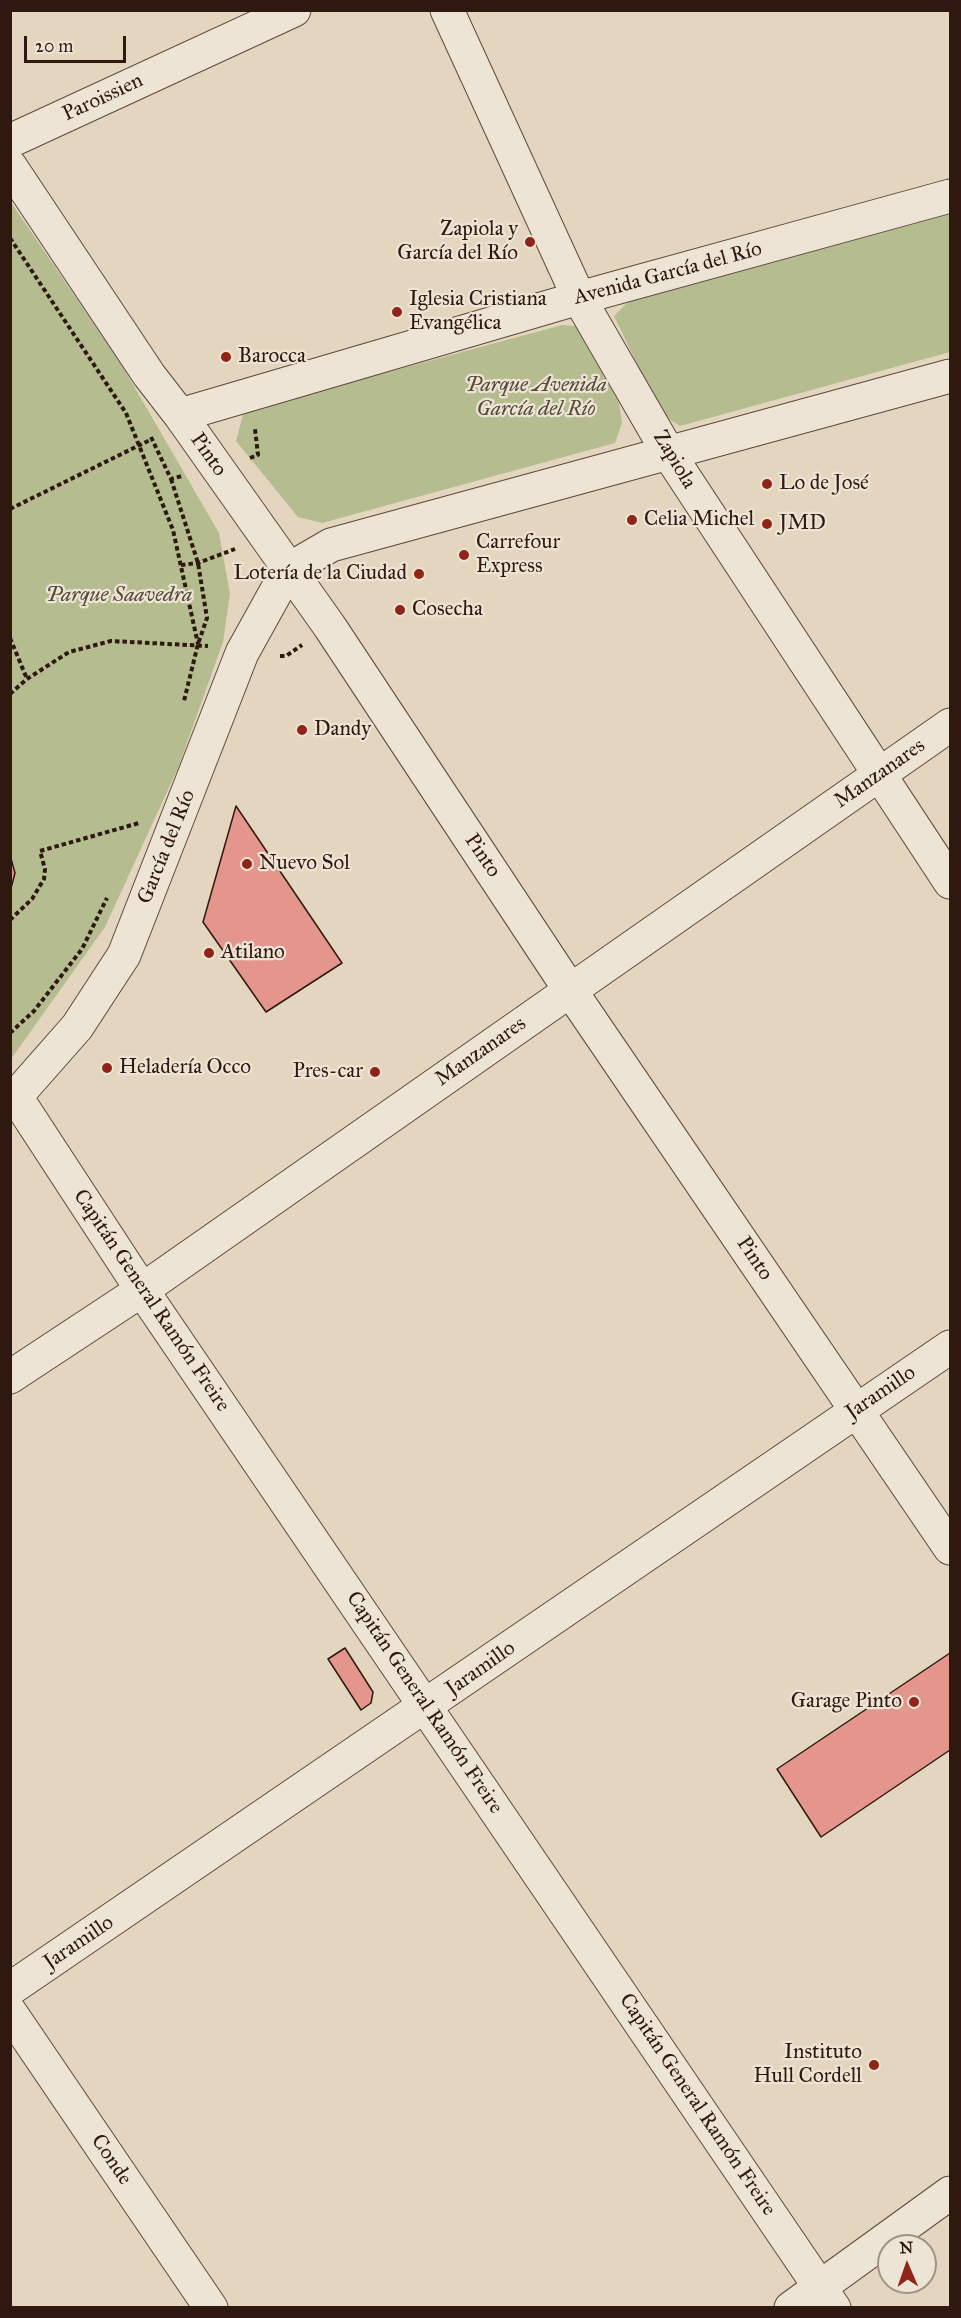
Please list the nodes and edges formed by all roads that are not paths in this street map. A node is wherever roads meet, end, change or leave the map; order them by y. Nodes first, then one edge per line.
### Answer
1 (294, 10) edge
2 (447, 10) edge
3 (10, 141) edge
4 (10, 166) edge
5 (951, 196) edge
6 (579, 298) junction
7 (951, 376) edge
8 (180, 416) junction
9 (669, 454) junction
10 (288, 570) junction
11 (951, 725) edge
12 (878, 774) junction
13 (951, 882) edge
14 (570, 990) junction
15 (13, 1100) edge
16 (142, 1290) junction
17 (951, 1347) edge
18 (10, 1377) edge
19 (857, 1409) junction
20 (951, 1548) edge
21 (426, 1707) junction
22 (10, 1989) edge
23 (10, 2012) edge
24 (951, 2193) edge
25 (827, 2297) edge
26 (211, 2307) edge
27 (791, 2307) edge

1 - 3 street, Paroissien
2 - 6 street, Zapiola
4 - 8 street, Pinto
5 - 6 street, Avenida García del Río
6 - 8 street, Avenida García del Río
6 - 9 street, Zapiola
7 - 9 street
8 - 10 street, Pinto
9 - 10 street
9 - 12 street, Zapiola
10 - 14 street, Pinto
10 - 15 street, García del Río
11 - 12 street, Manzanares
12 - 13 street, Zapiola
12 - 14 street, Manzanares
14 - 16 street, Manzanares
14 - 19 street, Pinto
15 - 16 street, Capitán General Ramón Freire
16 - 18 street, Manzanares
16 - 21 street, Capitán General Ramón Freire
17 - 19 street, Jaramillo
19 - 20 street, Pinto
19 - 21 street, Jaramillo
21 - 22 street, Jaramillo
21 - 25 street, Capitán General Ramón Freire
23 - 26 street, Conde
24 - 25 street
25 - 27 street

